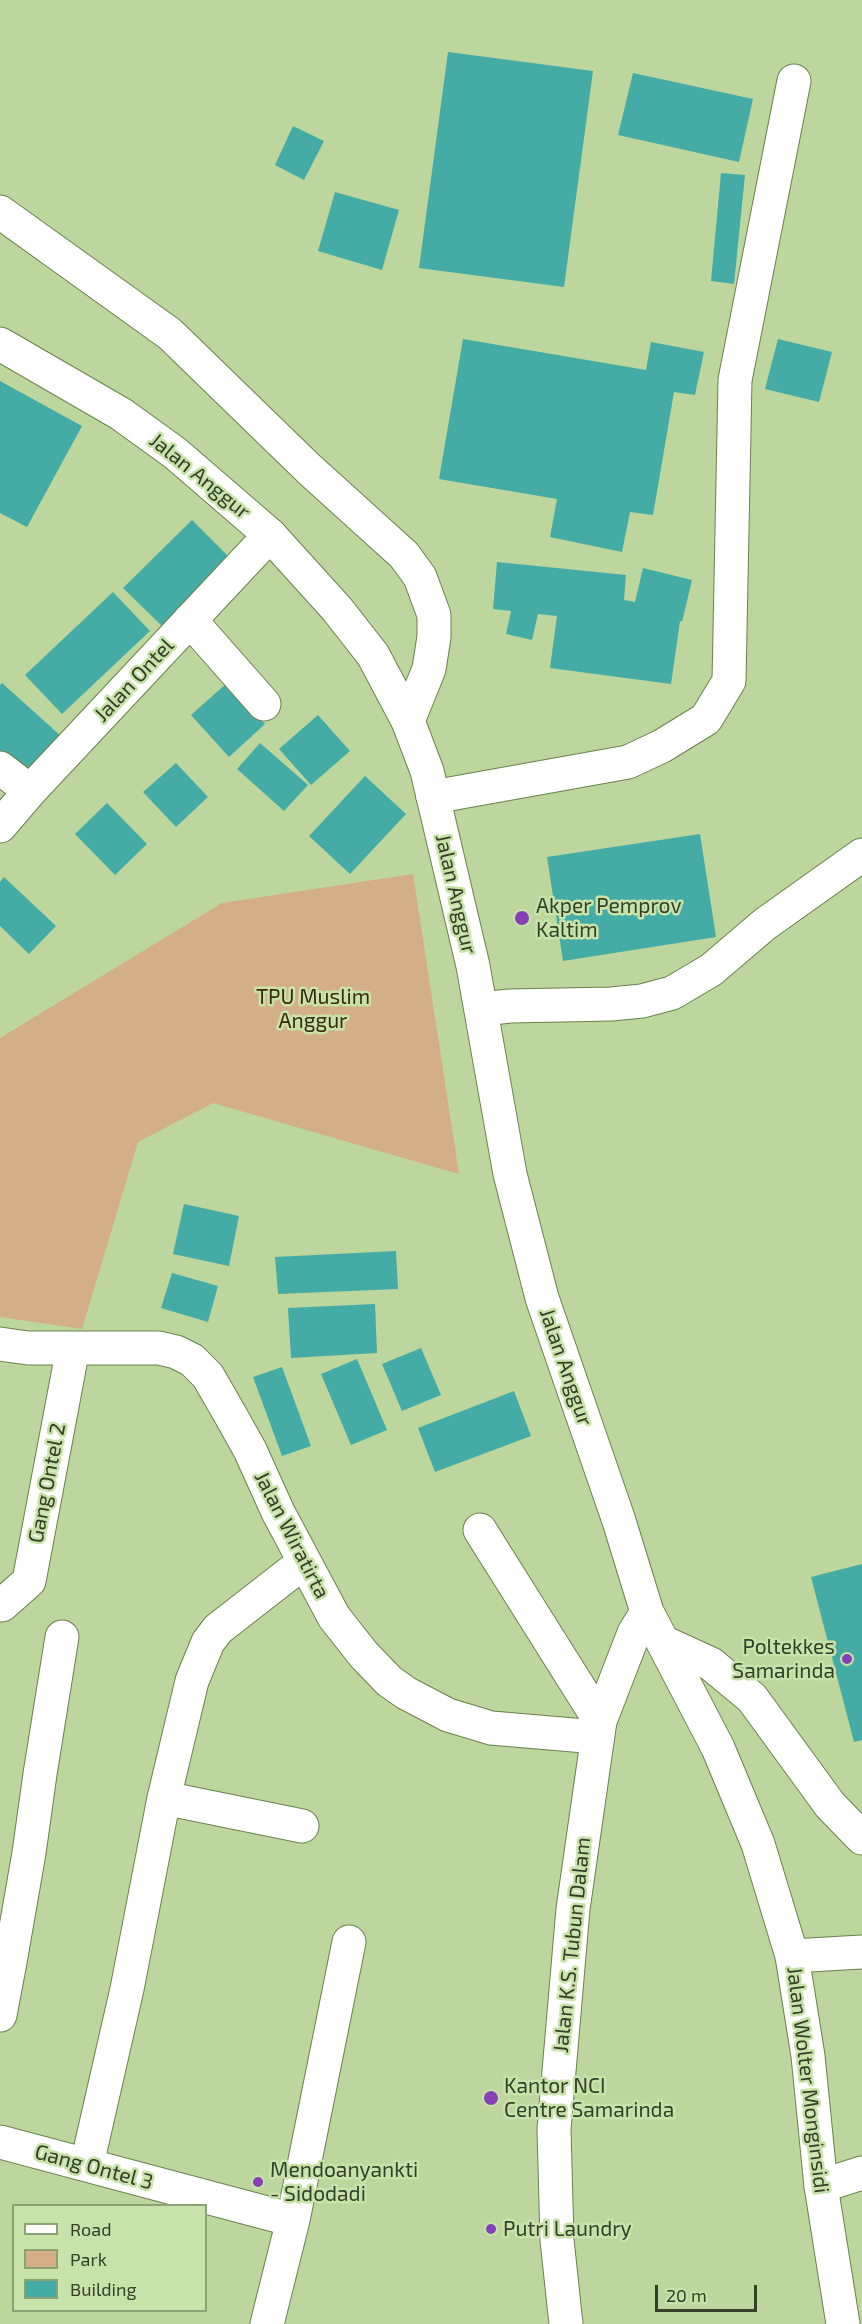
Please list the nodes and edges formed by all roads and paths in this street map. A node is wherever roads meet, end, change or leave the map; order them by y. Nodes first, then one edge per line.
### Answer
1 (794, 81) dead end
2 (0, 212) edge
3 (0, 344) edge
4 (270, 534) junction
5 (190, 620) junction
6 (264, 704) dead end
7 (408, 721) junction
8 (0, 768) edge
9 (30, 790) junction
10 (433, 797) junction
11 (0, 826) edge
12 (862, 855) edge
13 (482, 1009) junction
14 (0, 1344) edge
15 (73, 1348) junction
16 (480, 1530) dead end
17 (304, 1562) junction
18 (0, 1604) edge
19 (647, 1612) junction
20 (62, 1637) dead end
21 (663, 1642) junction
22 (599, 1729) junction
23 (164, 1798) junction
24 (302, 1826) dead end
25 (862, 1838) edge
26 (349, 1942) dead end
27 (862, 1952) edge
28 (792, 1956) junction
29 (5, 1958) edge
30 (0, 2015) edge
31 (0, 2142) edge
32 (87, 2164) junction
33 (862, 2173) edge
34 (821, 2186) junction
35 (293, 2220) junction
36 (267, 2324) edge
37 (566, 2324) edge
38 (843, 2324) edge

1 - 10 street
2 - 7 street
3 - 4 street, Jalan Anggur
4 - 5 street, Jalan Ontel
4 - 7 street, Jalan Anggur
5 - 6 street
5 - 9 street, Jalan Ontel
7 - 10 street, Jalan Anggur
8 - 9 street
9 - 11 street, Jalan Ontel
10 - 13 street, Jalan Anggur
12 - 13 street
13 - 19 street, Jalan Anggur
14 - 15 street, Jalan Wiratirta
15 - 17 street, Jalan Wiratirta
15 - 18 street, Gang Ontel 2
16 - 22 street
17 - 22 street, Jalan Wiratirta
17 - 23 street
19 - 21 street, Jalan Wolter Monginsidi
19 - 22 street, Jalan K.S. Tubun Dalam
20 - 29 street
21 - 25 street
21 - 28 street, Jalan Wolter Monginsidi
22 - 37 street, Jalan K.S. Tubun Dalam
23 - 24 street
23 - 32 street
26 - 35 street
27 - 28 street
28 - 34 street, Jalan Wolter Monginsidi
29 - 30 street
31 - 32 street, Gang Ontel 3
32 - 35 street, Gang Ontel 3
33 - 34 street
34 - 38 street, Jalan Wolter Monginsidi
35 - 36 street

